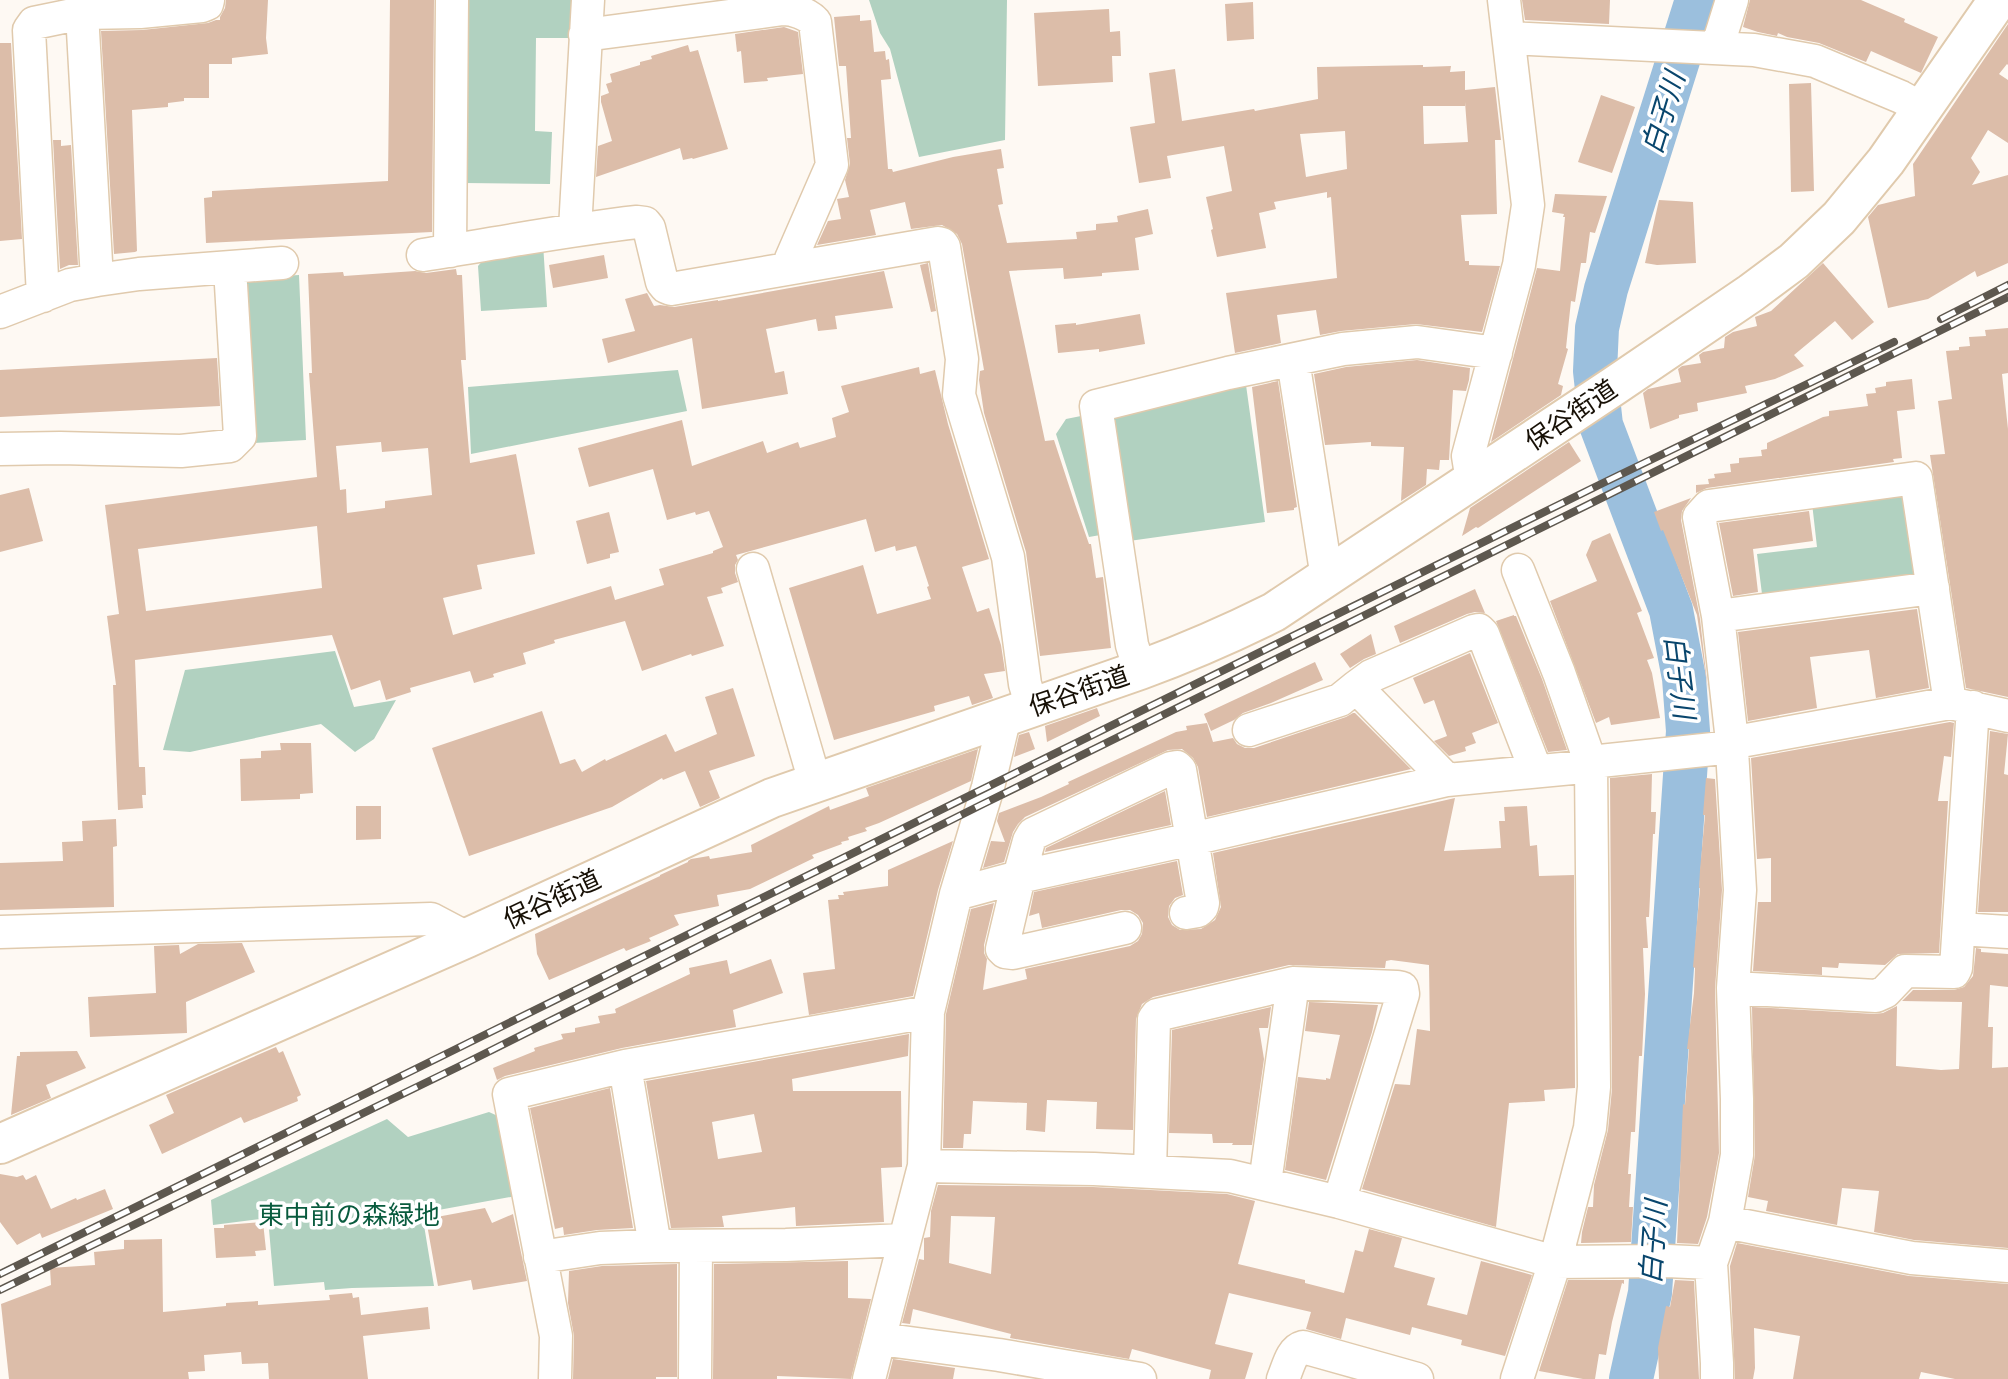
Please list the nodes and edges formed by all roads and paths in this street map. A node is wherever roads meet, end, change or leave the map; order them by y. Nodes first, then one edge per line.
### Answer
1 (208, 0) edge
2 (452, 0) edge
3 (588, 0) edge
4 (1504, 0) edge
5 (1732, 0) edge
6 (1998, 0) edge
7 (751, 7) edge
8 (82, 13) junction
9 (586, 35) junction
10 (1509, 38) junction
11 (1708, 47) junction
12 (1923, 109) junction
13 (575, 229) junction
14 (282, 263) dead end
15 (230, 268) junction
16 (792, 268) junction
17 (97, 280) junction
18 (43, 296) junction
19 (0, 313) edge
20 (1496, 354) junction
21 (1293, 359) junction
22 (0, 449) edge
23 (1472, 481) junction
24 (753, 569) dead end
25 (1518, 570) dead end
26 (1326, 578) junction
27 (1933, 588) junction
28 (1718, 616) junction
29 (1140, 670) junction
30 (1356, 687) junction
31 (1961, 705) junction
32 (1018, 712) junction
33 (2008, 716) edge
34 (1249, 730) dead end
35 (1732, 747) junction
36 (1591, 764) junction
37 (1536, 772) junction
38 (1447, 780) junction
39 (815, 782) junction
40 (1192, 839) junction
41 (1018, 877) junction
42 (956, 894) junction
43 (1186, 913) dead end
44 (1125, 928) dead end
45 (1959, 929) junction
46 (0, 932) edge
47 (2008, 932) edge
48 (467, 938) junction
49 (1293, 983) junction
50 (1733, 988) junction
51 (928, 1012) junction
52 (625, 1066) junction
53 (0, 1144) edge
54 (924, 1166) junction
55 (1150, 1171) junction
56 (1265, 1183) junction
57 (1339, 1202) junction
58 (1725, 1222) junction
59 (904, 1240) junction
60 (655, 1245) junction
61 (696, 1245) junction
62 (540, 1257) junction
63 (1555, 1262) junction
64 (1711, 1263) junction
65 (2008, 1266) edge
66 (880, 1339) junction
67 (555, 1379) edge
68 (695, 1379) edge
69 (869, 1379) edge
70 (1142, 1379) edge
71 (1283, 1379) edge
72 (1417, 1379) edge
73 (1517, 1379) edge
74 (1717, 1379) edge

1 - 8 street
2 - 13 street
3 - 9 street
4 - 10 street
5 - 11 street
6 - 12 main road, 保谷街道
7 - 9 street
7 - 16 street
8 - 17 street
8 - 18 street
9 - 13 street
10 - 11 street
10 - 20 street
11 - 12 street
12 - 23 main road, 保谷街道
13 - 16 street
14 - 15 street
15 - 17 street
15 - 22 street
16 - 32 street
17 - 18 street
18 - 19 street
20 - 21 street
20 - 23 street
21 - 26 street
21 - 29 street
23 - 26 main road, 保谷街道
24 - 39 street
25 - 36 street
26 - 29 main road, 保谷街道
27 - 28 street
27 - 28 street
27 - 31 street
28 - 35 street
29 - 32 main road, 保谷街道
30 - 34 street
30 - 37 street
30 - 38 street
31 - 33 street
31 - 35 street
31 - 45 street
32 - 39 main road, 保谷街道
32 - 42 street
35 - 36 street
35 - 50 street
36 - 37 street
36 - 63 street
37 - 38 street
38 - 40 street
39 - 48 main road, 保谷街道
40 - 41 street
40 - 41 street
40 - 43 street
41 - 42 street
41 - 44 street
42 - 51 street
45 - 47 street
45 - 50 street
46 - 48 street
48 - 53 main road, 保谷街道
49 - 55 street
49 - 56 street
49 - 57 street
50 - 58 street
51 - 52 street
51 - 54 street
52 - 60 street
52 - 62 street
54 - 55 street
54 - 59 street
55 - 56 street
56 - 57 street
57 - 63 street
58 - 64 street
58 - 65 street
59 - 61 street
59 - 66 street
60 - 61 street
60 - 62 street
61 - 68 street
62 - 67 street
63 - 64 street
63 - 73 street
64 - 74 street
66 - 69 street
66 - 70 street
71 - 72 street

